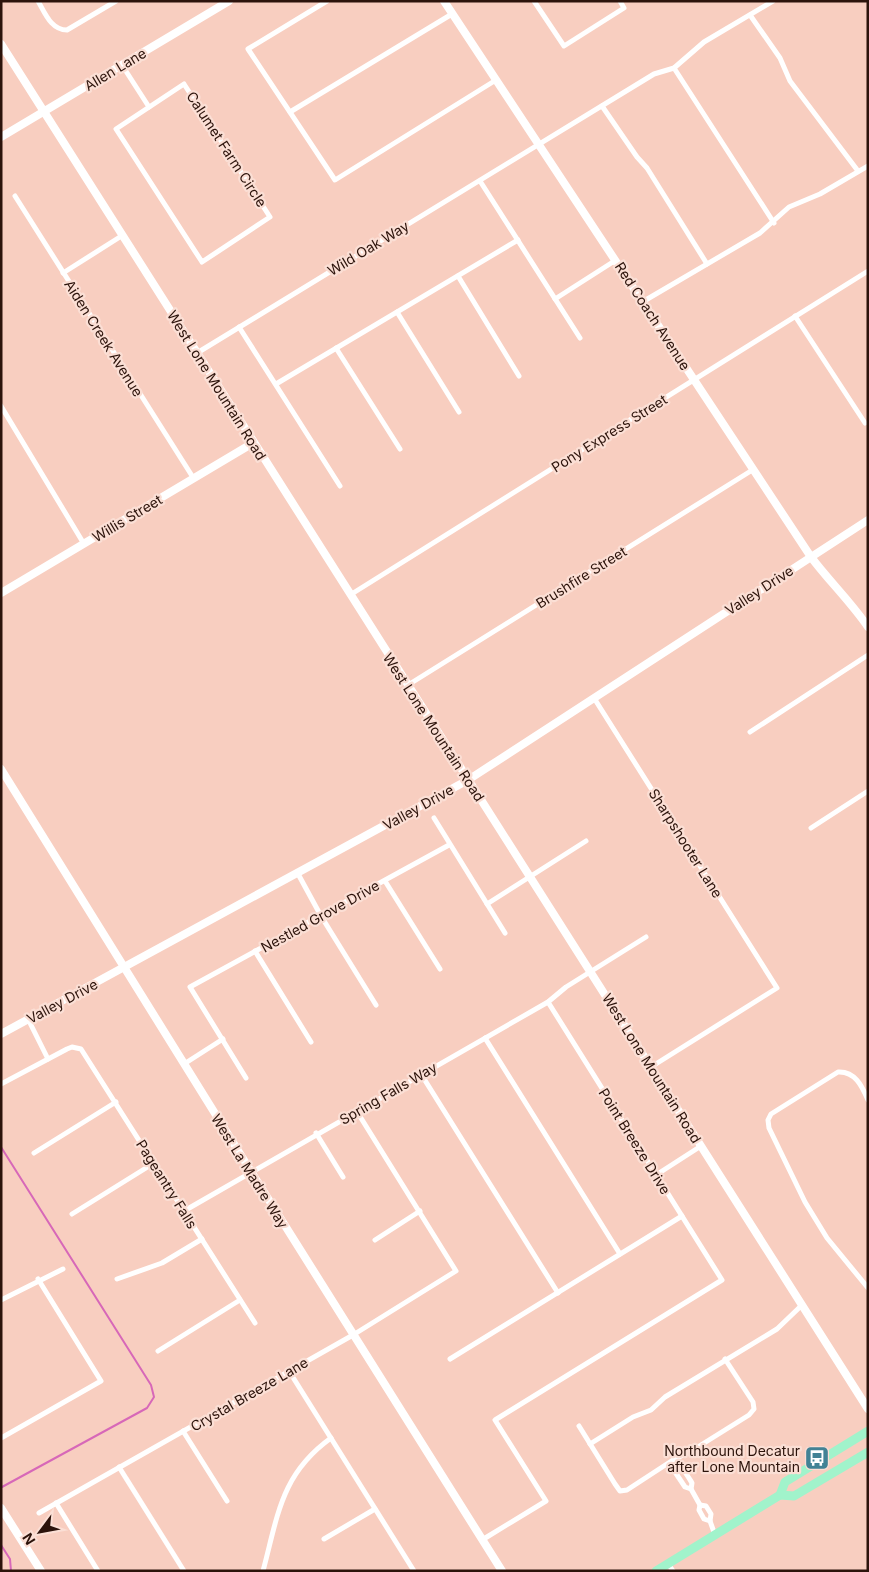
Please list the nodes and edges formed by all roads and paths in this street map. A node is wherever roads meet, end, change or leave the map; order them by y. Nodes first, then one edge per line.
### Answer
1 (38, 1) edge
2 (116, 1) edge
3 (229, 1) edge
4 (328, 1) edge
5 (444, 1) edge
6 (534, 1) edge
7 (620, 1) edge
8 (773, 1) edge
9 (452, 14) junction
10 (750, 15) junction
11 (1, 44) edge
12 (122, 65) junction
13 (674, 68) junction
14 (496, 80) junction
15 (602, 106) junction
16 (148, 107) junction
17 (43, 112) junction
18 (290, 112) junction
19 (1, 136) edge
20 (539, 144) junction
21 (868, 166) edge
22 (858, 171) junction
23 (480, 181) junction
24 (15, 196) dead end
25 (774, 223) junction
26 (123, 234) junction
27 (518, 240) junction
28 (616, 260) junction
29 (707, 264) junction
30 (868, 271) edge
31 (63, 272) junction
32 (458, 276) junction
33 (555, 299) junction
34 (644, 301) junction
35 (397, 312) junction
36 (795, 316) junction
37 (239, 327) junction
38 (580, 338) dead end
39 (336, 348) junction
40 (197, 352) junction
41 (519, 376) dead end
42 (695, 379) junction
43 (276, 384) junction
44 (1, 406) edge
45 (459, 412) dead end
46 (865, 423) dead end
47 (253, 444) junction
48 (400, 449) dead end
49 (754, 469) junction
50 (194, 479) junction
51 (340, 486) dead end
52 (868, 520) edge
53 (84, 544) junction
54 (811, 557) junction
55 (1, 593) edge
56 (350, 595) junction
57 (868, 627) edge
58 (868, 655) edge
59 (408, 685) junction
60 (594, 698) junction
61 (750, 732) dead end
62 (1, 769) edge
63 (468, 780) junction
64 (868, 791) edge
65 (434, 818) dead end
66 (811, 828) dead end
67 (586, 841) dead end
68 (450, 845) junction
69 (297, 872) junction
70 (530, 877) junction
71 (385, 880) junction
72 (487, 904) junction
73 (321, 916) junction
74 (505, 933) dead end
75 (646, 937) dead end
76 (255, 951) junction
77 (124, 968) junction
78 (440, 969) dead end
79 (591, 972) junction
80 (548, 1002) junction
81 (376, 1005) dead end
82 (28, 1019) junction
83 (1, 1034) edge
84 (485, 1038) junction
85 (222, 1039) junction
86 (311, 1042) dead end
87 (48, 1059) junction
88 (184, 1064) junction
89 (651, 1067) junction
90 (421, 1074) junction
91 (246, 1078) dead end
92 (1, 1084) edge
93 (868, 1100) edge
94 (116, 1102) junction
95 (356, 1110) junction
96 (316, 1133) junction
97 (701, 1146) junction
98 (34, 1153) dead end
99 (154, 1163) junction
100 (252, 1173) junction
101 (656, 1174) junction
102 (343, 1176) dead end
103 (184, 1211) junction
104 (420, 1211) junction
105 (72, 1214) dead end
106 (682, 1216) junction
107 (202, 1239) junction
108 (375, 1240) dead end
109 (620, 1254) junction
110 (63, 1268) dead end
111 (38, 1279) junction
112 (117, 1279) dead end
113 (868, 1288) edge
114 (558, 1293) junction
115 (1, 1300) edge
116 (240, 1300) junction
117 (802, 1305) junction
118 (254, 1323) dead end
119 (353, 1334) junction
120 (158, 1351) dead end
121 (450, 1359) dead end
122 (725, 1359) junction
123 (289, 1370) junction
124 (868, 1409) edge
125 (579, 1426) dead end
126 (183, 1431) junction
127 (868, 1431) edge
128 (1, 1438) edge
129 (331, 1438) junction
130 (590, 1444) junction
131 (868, 1452) edge
132 (673, 1460) junction
133 (119, 1467) junction
134 (780, 1495) junction
135 (227, 1500) dead end
136 (56, 1503) junction
137 (1, 1508) edge
138 (375, 1508) junction
139 (39, 1513) dead end
140 (714, 1535) junction
141 (324, 1539) dead end
142 (482, 1540) junction
143 (670, 1567) edge
144 (40, 1571) edge
145 (98, 1571) edge
146 (184, 1571) edge
147 (262, 1571) edge
148 (414, 1571) edge
149 (502, 1571) edge
150 (656, 1571) edge

1 - 2 street
3 - 12 street, Allen Lane
4 - 18 street
5 - 9 street, Red Coach Avenue
6 - 7 street
8 - 10 street
9 - 14 street, Red Coach Avenue
9 - 18 street
10 - 13 street
10 - 22 street
11 - 17 street, West Lone Mountain Road
12 - 16 street
12 - 17 street, Allen Lane
13 - 15 street, Wild Oak Way
13 - 25 street
14 - 18 street
14 - 20 street, Red Coach Avenue
15 - 20 street, Wild Oak Way
15 - 29 street
16 - 16 street, Calumet Farm Circle
17 - 19 street, Allen Lane
17 - 26 street, West Lone Mountain Road
20 - 23 street, Wild Oak Way
20 - 28 street, Red Coach Avenue
21 - 22 street
22 - 25 street
23 - 27 street
23 - 37 street, Wild Oak Way
24 - 31 street, Aiden Creek Avenue
25 - 29 street
26 - 31 street
26 - 40 street, West Lone Mountain Road
27 - 32 street
27 - 33 street
28 - 33 street
28 - 34 street, Red Coach Avenue
29 - 34 street
30 - 36 street, Pony Express Street
31 - 50 street, Aiden Creek Avenue
32 - 35 street
32 - 41 street
33 - 38 street
34 - 42 street, Red Coach Avenue
35 - 39 street
35 - 45 street
36 - 42 street, Pony Express Street
36 - 46 street
37 - 40 street, Wild Oak Way
37 - 43 street
39 - 43 street
39 - 48 street
40 - 47 street, West Lone Mountain Road
42 - 49 street, Red Coach Avenue
42 - 56 street, Pony Express Street
43 - 51 street
44 - 53 street
47 - 50 street, Willis Street
47 - 56 street, West Lone Mountain Road
49 - 54 street, Red Coach Avenue
49 - 59 street, Brushfire Street
50 - 53 street, Willis Street
52 - 54 street, Valley Drive
53 - 55 street, Willis Street
54 - 57 street, Red Coach Avenue
54 - 60 street, Valley Drive
56 - 59 street, West Lone Mountain Road
58 - 61 street
59 - 63 street, West Lone Mountain Road
60 - 63 street, Valley Drive
60 - 89 street, Sharpshooter Lane
62 - 77 street, West La Madre Way
63 - 69 street, Valley Drive
63 - 70 street, West Lone Mountain Road
64 - 66 street
65 - 68 street
67 - 70 street
68 - 71 street, Nestled Grove Drive
68 - 72 street
69 - 73 street
69 - 77 street, Valley Drive
70 - 72 street
70 - 79 street, West Lone Mountain Road
71 - 73 street, Nestled Grove Drive
71 - 78 street
72 - 74 street
73 - 76 street, Nestled Grove Drive
73 - 81 street
75 - 79 street, Spring Falls Way
76 - 85 street, Nestled Grove Drive
76 - 86 street
77 - 82 street, Valley Drive
77 - 88 street, West La Madre Way
79 - 80 street, Spring Falls Way
79 - 89 street, West Lone Mountain Road
80 - 84 street, Spring Falls Way
80 - 101 street, Point Breeze Drive
82 - 83 street, Valley Drive
82 - 87 street
84 - 90 street, Spring Falls Way
84 - 109 street
85 - 88 street
85 - 91 street
87 - 92 street
87 - 94 street, Pageantry Falls
88 - 100 street, West La Madre Way
89 - 97 street, West Lone Mountain Road
90 - 95 street, Spring Falls Way
90 - 114 street
93 - 113 street
94 - 98 street
94 - 99 street, Pageantry Falls
95 - 96 street, Spring Falls Way
95 - 104 street
96 - 100 street, Spring Falls Way
96 - 102 street
97 - 101 street
97 - 117 street, West Lone Mountain Road
99 - 103 street, Pageantry Falls
99 - 105 street
100 - 103 street, Spring Falls Way
100 - 119 street, West La Madre Way
101 - 106 street, Point Breeze Drive
103 - 107 street, Pageantry Falls
104 - 108 street
104 - 119 street, Crystal Breeze Lane
106 - 109 street
106 - 142 street, Point Breeze Drive
107 - 112 street
107 - 116 street, Pageantry Falls
109 - 114 street
110 - 111 street
111 - 115 street
111 - 128 street
114 - 121 street
116 - 118 street, Pageantry Falls
116 - 120 street
117 - 122 street
117 - 124 street, West Lone Mountain Road
119 - 123 street, Crystal Breeze Lane
119 - 142 street, West La Madre Way
122 - 130 street
122 - 132 street
123 - 126 street, Crystal Breeze Lane
123 - 129 street
125 - 130 street
126 - 133 street, Crystal Breeze Lane
126 - 135 street
127 - 134 main road
129 - 138 street
129 - 147 street
130 - 132 street
131 - 134 main road
132 - 140 street
133 - 136 street, Crystal Breeze Lane
133 - 146 street
134 - 140 main road
136 - 139 street, Crystal Breeze Lane
136 - 145 street
137 - 144 street
138 - 141 street
138 - 148 street
140 - 143 main road
142 - 149 street, West La Madre Way
143 - 150 main road

